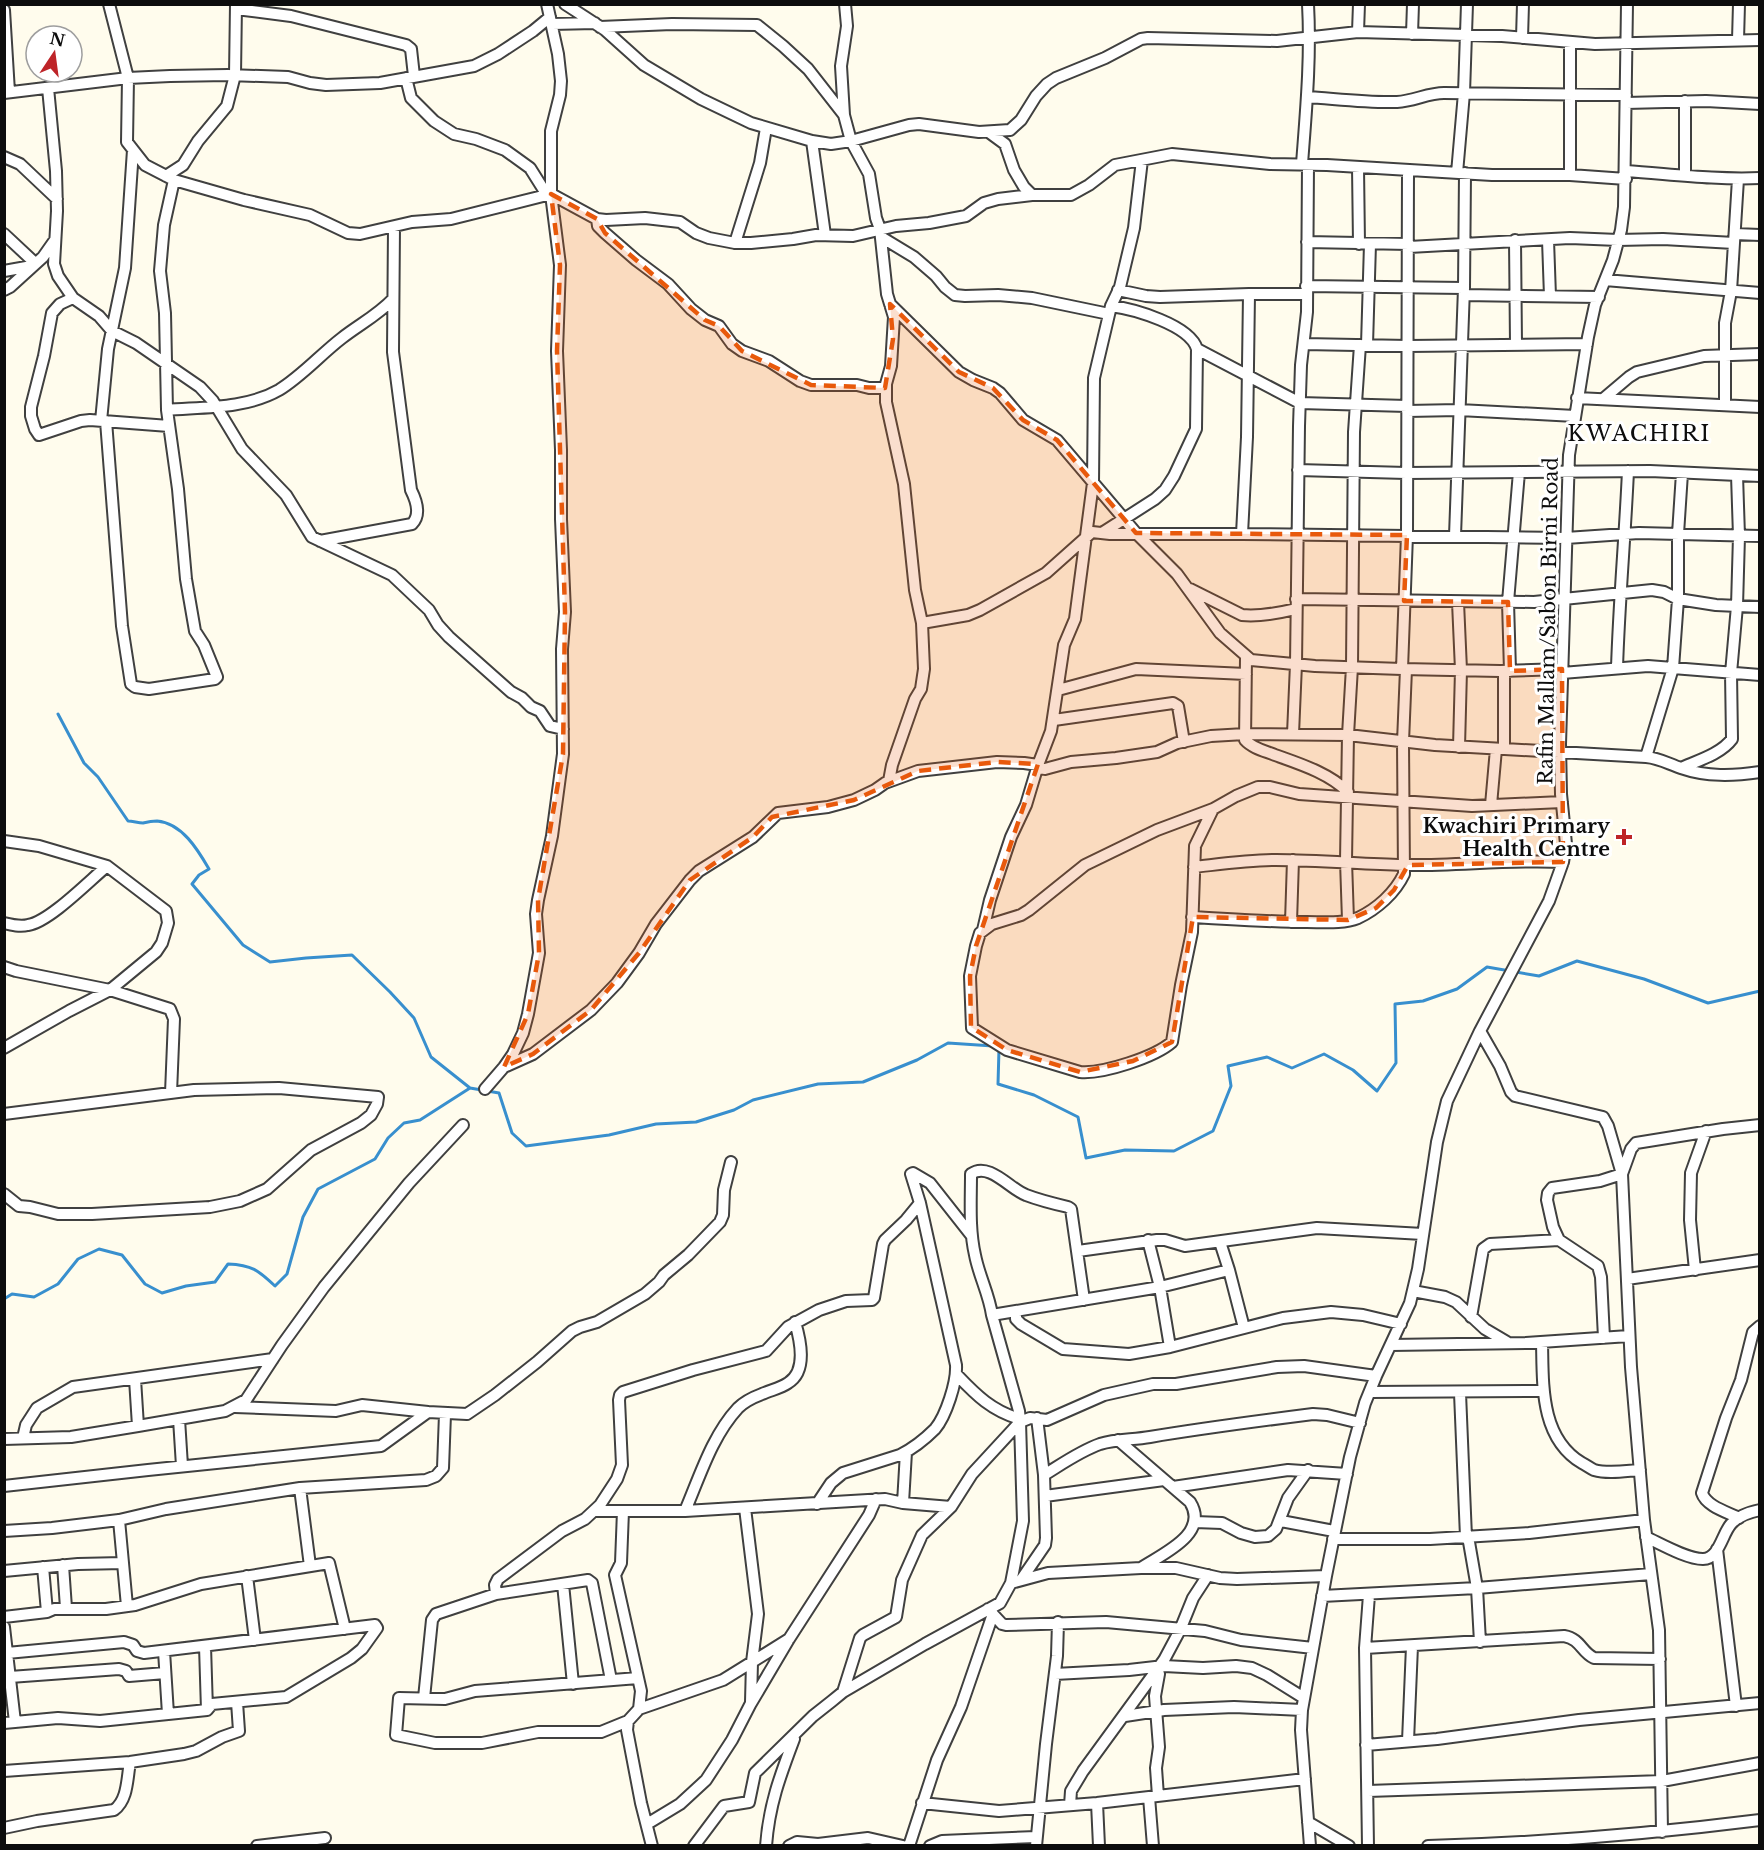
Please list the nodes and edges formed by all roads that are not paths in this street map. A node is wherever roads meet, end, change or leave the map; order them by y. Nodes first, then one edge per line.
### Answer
1 (109, 4) edge
2 (547, 4) edge
3 (565, 4) edge
4 (845, 4) edge
5 (1308, 4) edge
6 (1359, 4) edge
7 (1413, 4) edge
8 (1467, 4) edge
9 (1523, 4) edge
10 (1628, 4) edge
11 (1739, 4) edge
12 (236, 7) edge
13 (4, 10) edge
14 (551, 20) junction
15 (598, 25) junction
16 (1358, 32) junction
17 (1412, 34) junction
18 (1467, 36) junction
19 (1310, 38) junction
20 (1522, 38) junction
21 (1738, 40) junction
22 (1760, 40) edge
23 (1570, 42) junction
24 (1627, 43) junction
25 (235, 75) junction
26 (410, 77) junction
27 (128, 78) junction
28 (48, 88) junction
29 (7, 93) edge
30 (1464, 93) junction
31 (1571, 95) junction
32 (1307, 97) junction
33 (1626, 99) junction
34 (1685, 101) junction
35 (1760, 104) edge
36 (844, 116) junction
37 (766, 128) junction
38 (988, 132) junction
39 (812, 141) junction
40 (851, 141) junction
41 (133, 150) junction
42 (4, 157) edge
43 (1142, 160) junction
44 (1305, 164) junction
45 (1358, 167) junction
46 (1408, 170) junction
47 (1461, 173) junction
48 (1685, 174) junction
49 (1570, 175) junction
50 (1626, 175) junction
51 (170, 178) junction
52 (1760, 178) edge
53 (1738, 179) junction
54 (549, 195) junction
55 (1032, 195) junction
56 (57, 200) junction
57 (597, 219) junction
58 (394, 227) junction
59 (880, 233) junction
60 (4, 234) edge
61 (825, 235) junction
62 (1760, 235) edge
63 (1734, 238) junction
64 (56, 240) junction
65 (1515, 240) junction
66 (1548, 240) junction
67 (1618, 240) junction
68 (1307, 242) junction
69 (735, 243) junction
70 (1365, 244) junction
71 (1409, 245) junction
72 (1465, 245) junction
73 (34, 265) junction
74 (4, 271) edge
75 (1605, 280) junction
76 (1368, 287) junction
77 (1408, 287) junction
78 (4, 290) edge
79 (1118, 290) junction
80 (1306, 290) junction
81 (1731, 291) junction
82 (1464, 292) junction
83 (1760, 293) edge
84 (1249, 294) junction
85 (1516, 296) junction
86 (1550, 296) junction
87 (1599, 297) junction
88 (73, 298) junction
89 (393, 299) junction
90 (890, 304) junction
91 (1110, 310) junction
92 (112, 331) junction
93 (1304, 344) junction
94 (1516, 344) junction
95 (1587, 344) junction
96 (1363, 345) junction
97 (1462, 345) junction
98 (1408, 346) junction
99 (1197, 349) junction
100 (1725, 354) junction
101 (1760, 354) edge
102 (166, 363) junction
103 (1247, 376) junction
104 (885, 388) junction
105 (1577, 398) junction
106 (1603, 399) junction
107 (1300, 403) junction
108 (1356, 404) junction
109 (1725, 405) junction
110 (216, 406) junction
111 (1760, 407) edge
112 (1407, 408) junction
113 (167, 410) junction
114 (1459, 411) junction
115 (1575, 416) junction
116 (104, 421) junction
117 (169, 426) junction
118 (1298, 470) junction
119 (1354, 471) junction
120 (1628, 471) junction
121 (1457, 472) junction
122 (1519, 472) junction
123 (1568, 472) junction
124 (1406, 473) junction
125 (1682, 473) junction
126 (1737, 475) junction
127 (1760, 476) edge
128 (1093, 483) junction
129 (1125, 519) junction
130 (1101, 533) junction
131 (1136, 533) junction
132 (1242, 534) junction
133 (1625, 534) junction
134 (1678, 534) junction
135 (1297, 535) junction
136 (1352, 535) junction
137 (1407, 535) junction
138 (1455, 536) junction
139 (1739, 536) junction
140 (1760, 536) edge
141 (1513, 537) junction
142 (1086, 538) junction
143 (1566, 538) junction
144 (320, 542) junction
145 (1186, 586) junction
146 (1620, 594) junction
147 (1678, 599) junction
148 (1352, 600) junction
149 (1564, 600) junction
150 (1404, 601) junction
151 (1458, 602) junction
152 (1508, 602) junction
153 (1296, 604) junction
154 (1737, 606) junction
155 (1760, 607) edge
156 (922, 623) junction
157 (1246, 658) junction
158 (1296, 664) junction
159 (1352, 667) junction
160 (1617, 668) junction
161 (1673, 668) junction
162 (1404, 669) junction
163 (1461, 670) junction
164 (1507, 671) junction
165 (1562, 671) junction
166 (1731, 673) junction
167 (1246, 674) junction
168 (1760, 675) edge
169 (1058, 690) junction
170 (1054, 720) junction
171 (563, 729) junction
172 (1245, 734) junction
173 (1293, 735) junction
174 (1348, 735) junction
175 (1184, 742) junction
176 (1403, 742) junction
177 (1459, 747) junction
178 (1500, 749) junction
179 (1560, 752) junction
180 (1646, 757) junction
181 (1038, 765) junction
182 (1681, 768) junction
183 (1760, 772) edge
184 (889, 781) junction
185 (1348, 794) junction
186 (1404, 801) junction
187 (1562, 802) junction
188 (1491, 805) junction
189 (1213, 810) junction
190 (4, 841) edge
191 (1293, 860) junction
192 (1346, 861) junction
193 (1563, 862) junction
194 (1403, 865) junction
195 (107, 866) junction
196 (1194, 867) junction
197 (1192, 917) junction
198 (1348, 920) junction
199 (1291, 922) junction
200 (4, 923) edge
201 (983, 930) junction
202 (4, 966) edge
203 (110, 990) junction
204 (1480, 1031) junction
205 (4, 1048) edge
206 (504, 1066) junction
207 (485, 1089) dead end
208 (171, 1093) junction
209 (4, 1114) edge
210 (463, 1125) dead end
211 (1760, 1125) edge
212 (1706, 1131) junction
213 (731, 1162) dead end
214 (1622, 1174) junction
215 (4, 1194) edge
216 (920, 1203) junction
217 (19, 1206) junction
218 (4, 1209) edge
219 (1423, 1234) junction
220 (971, 1235) junction
221 (1148, 1240) junction
222 (1559, 1240) junction
223 (1220, 1242) junction
224 (1078, 1251) junction
225 (1760, 1260) edge
226 (1230, 1270) junction
227 (1695, 1270) junction
228 (1627, 1279) junction
229 (1160, 1287) junction
230 (1413, 1291) junction
231 (1084, 1300) junction
232 (1016, 1311) junction
233 (992, 1315) junction
234 (1472, 1317) junction
235 (795, 1322) junction
236 (1401, 1324) junction
237 (1760, 1326) edge
238 (1244, 1328) junction
239 (1629, 1336) junction
240 (1604, 1338) junction
241 (1542, 1342) junction
242 (1507, 1343) junction
243 (1390, 1345) junction
244 (1170, 1347) junction
245 (273, 1359) junction
246 (957, 1375) junction
247 (1376, 1376) junction
248 (135, 1379) junction
249 (1544, 1391) junction
250 (1370, 1392) junction
251 (1460, 1393) junction
252 (235, 1407) junction
253 (428, 1412) junction
254 (445, 1414) junction
255 (1037, 1418) junction
256 (179, 1419) junction
257 (1020, 1420) junction
258 (1360, 1423) junction
259 (138, 1426) junction
260 (23, 1438) junction
261 (4, 1439) edge
262 (1118, 1440) junction
263 (906, 1452) junction
264 (182, 1466) junction
265 (1308, 1470) junction
266 (1640, 1470) junction
267 (1347, 1474) junction
268 (1044, 1475) junction
269 (1169, 1483) junction
270 (4, 1486) edge
271 (300, 1488) junction
272 (1045, 1496) junction
273 (876, 1499) junction
274 (903, 1503) junction
275 (817, 1504) junction
276 (951, 1507) junction
277 (745, 1508) junction
278 (1760, 1510) edge
279 (594, 1511) junction
280 (623, 1511) junction
281 (685, 1511) junction
282 (1739, 1518) junction
283 (119, 1520) junction
284 (1644, 1520) junction
285 (1281, 1521) junction
286 (1195, 1522) junction
287 (4, 1530) edge
288 (1334, 1535) junction
289 (1466, 1537) junction
290 (1646, 1537) junction
291 (1717, 1550) junction
292 (123, 1563) junction
293 (63, 1565) junction
294 (310, 1566) junction
295 (43, 1567) junction
296 (1141, 1568) junction
297 (4, 1571) edge
298 (1651, 1574) junction
299 (1208, 1575) junction
300 (247, 1576) junction
301 (1326, 1576) junction
302 (1016, 1582) junction
303 (563, 1584) junction
304 (1477, 1588) junction
305 (496, 1594) junction
306 (1369, 1595) junction
307 (1322, 1596) junction
308 (127, 1606) junction
309 (66, 1608) junction
310 (47, 1612) junction
311 (990, 1612) junction
312 (4, 1617) edge
313 (1058, 1622) junction
314 (4, 1627) edge
315 (345, 1629) junction
316 (1180, 1630) junction
317 (789, 1639) junction
318 (255, 1640) junction
319 (1480, 1642) junction
320 (205, 1646) junction
321 (1412, 1646) junction
322 (1313, 1648) junction
323 (1365, 1648) junction
324 (164, 1651) junction
325 (8, 1653) junction
326 (1660, 1659) junction
327 (752, 1662) junction
328 (1158, 1667) junction
329 (165, 1672) junction
330 (8, 1673) edge
331 (1055, 1674) junction
332 (638, 1677) junction
333 (611, 1680) junction
334 (573, 1684) junction
335 (843, 1692) junction
336 (424, 1698) junction
337 (1304, 1698) junction
338 (237, 1702) junction
339 (1760, 1703) edge
340 (750, 1705) junction
341 (1736, 1706) junction
342 (639, 1709) junction
343 (207, 1710) junction
344 (1302, 1710) junction
345 (1157, 1711) junction
346 (168, 1713) junction
347 (1660, 1714) junction
348 (1125, 1716) junction
349 (628, 1721) junction
350 (10, 1722) edge
351 (795, 1736) junction
352 (1408, 1741) junction
353 (1366, 1745) junction
354 (130, 1762) junction
355 (1760, 1763) edge
356 (4, 1771) edge
357 (1305, 1779) junction
358 (1662, 1781) junction
359 (1368, 1791) junction
360 (1154, 1796) junction
361 (922, 1803) junction
362 (1097, 1803) junction
363 (1070, 1805) junction
364 (1039, 1807) junction
365 (1760, 1820) edge
366 (1308, 1822) junction
367 (647, 1824) junction
368 (4, 1828) edge
369 (1662, 1832) junction
370 (325, 1838) dead end
371 (1036, 1841) edge
372 (257, 1845) edge
373 (652, 1845) edge
374 (694, 1845) edge
375 (766, 1845) edge
376 (789, 1845) edge
377 (903, 1845) edge
378 (909, 1845) edge
379 (930, 1845) edge
380 (1100, 1845) edge
381 (1153, 1845) edge
382 (1310, 1845) edge
383 (1348, 1845) edge
384 (1368, 1845) edge
385 (1428, 1845) edge

1 - 27 street
2 - 14 street
3 - 15 street
4 - 36 street
5 - 19 street
6 - 16 street
7 - 17 street
8 - 18 street
9 - 20 street
10 - 24 street, Rafin Mallam/Sabon Birni Road
11 - 21 street
12 - 25 street
12 - 26 street
13 - 29 street
14 - 15 street
14 - 26 street
14 - 54 street
15 - 36 street
15 - 37 street
16 - 17 street
16 - 19 street
17 - 18 street
18 - 20 street
18 - 30 street
19 - 32 street
19 - 38 street
20 - 23 street
21 - 22 street
21 - 24 street
23 - 24 street
23 - 31 street
24 - 33 street, Rafin Mallam/Sabon Birni Road
25 - 26 street
25 - 27 street
25 - 51 street
26 - 54 street
27 - 28 street
27 - 41 street
28 - 29 street
28 - 56 street
30 - 31 street
30 - 32 street
30 - 47 street
31 - 33 street
31 - 49 street
32 - 44 street
33 - 34 street
33 - 50 street, Rafin Mallam/Sabon Birni Road
34 - 35 street
34 - 48 street
36 - 40 street
37 - 39 street
37 - 69 street
38 - 40 street
38 - 55 street
39 - 40 street
39 - 61 street
40 - 59 street
41 - 51 street
41 - 92 street
42 - 56 street
43 - 44 street
43 - 55 street
43 - 79 street
44 - 45 street
44 - 68 street
45 - 46 street
45 - 70 street
46 - 47 street
46 - 71 street
47 - 49 street
47 - 72 street
48 - 50 street
48 - 53 street
49 - 50 street
50 - 67 street, Rafin Mallam/Sabon Birni Road
51 - 58 street
51 - 102 street
52 - 53 street
53 - 63 street
54 - 57 street
54 - 58 street
54 - 171 street
55 - 59 street
56 - 64 street
57 - 69 street
57 - 104 street
58 - 89 street
59 - 61 street
59 - 90 street
59 - 91 street
60 - 73 street
61 - 69 street
62 - 63 street
63 - 67 street
63 - 81 street
64 - 73 street
64 - 88 street
65 - 66 street
65 - 72 street
65 - 85 street
66 - 67 street
66 - 86 street
67 - 75 street, Rafin Mallam/Sabon Birni Road
68 - 70 street
68 - 80 street
70 - 71 street
70 - 76 street
71 - 72 street
71 - 77 street
72 - 82 street
73 - 74 street
73 - 78 street
75 - 81 street
75 - 87 street, Rafin Mallam/Sabon Birni Road
76 - 77 street
76 - 80 street
76 - 96 street
77 - 82 street
77 - 98 street
79 - 84 street
79 - 91 street
80 - 84 street
80 - 93 street
81 - 83 street
81 - 100 street
82 - 85 street
82 - 97 street
84 - 103 street
85 - 86 street
85 - 94 street
86 - 87 street
87 - 95 street, Rafin Mallam/Sabon Birni Road
88 - 92 street
88 - 116 street
89 - 110 street
89 - 144 street
90 - 104 street
90 - 128 street
91 - 99 street
91 - 128 street
92 - 102 street
92 - 116 street
93 - 96 street
93 - 107 street
94 - 95 street
94 - 97 street
95 - 105 street, Rafin Mallam/Sabon Birni Road
96 - 98 street
96 - 108 street
97 - 98 street
97 - 114 street
98 - 112 street
99 - 103 street
99 - 129 street
100 - 101 street
100 - 106 street
100 - 109 street
102 - 110 street
102 - 113 street
103 - 107 street
103 - 132 street
104 - 156 street
105 - 106 street
105 - 115 street, Rafin Mallam/Sabon Birni Road
106 - 109 street
107 - 108 street
107 - 118 street
108 - 112 street
108 - 119 street
109 - 111 street
110 - 113 street
110 - 144 street
112 - 114 street
112 - 124 street
113 - 117 street
114 - 115 street
114 - 121 street
115 - 123 street, Rafin Mallam/Sabon Birni Road
116 - 117 street
116 - 117 street
118 - 119 street
118 - 135 street
119 - 124 street
119 - 136 street
120 - 123 street
120 - 125 street
120 - 133 street
121 - 122 street
121 - 124 street
121 - 138 street
122 - 123 street
122 - 141 street
123 - 143 street, Rafin Mallam/Sabon Birni Road
124 - 137 street
125 - 126 street
125 - 134 street
126 - 127 street
126 - 139 street
128 - 129 street
128 - 142 street
129 - 130 street
129 - 131 street
130 - 131 street
130 - 142 street
131 - 132 street
131 - 145 street
132 - 135 street
133 - 134 street
133 - 143 street
133 - 146 street
134 - 139 street
134 - 147 street
135 - 136 street
135 - 153 street
136 - 137 street
136 - 148 street
137 - 138 street
137 - 150 street
138 - 141 street
139 - 140 street
139 - 154 street
141 - 143 street
141 - 152 street
142 - 156 street
142 - 169 street
143 - 149 street, Rafin Mallam/Sabon Birni Road
144 - 171 street
145 - 153 street
145 - 157 street
146 - 147 street
146 - 149 street
146 - 160 street
147 - 154 street
147 - 161 street
148 - 150 street
148 - 153 street
148 - 159 street
149 - 152 street
149 - 165 street, Rafin Mallam/Sabon Birni Road
150 - 151 street
150 - 162 street
151 - 152 street
151 - 163 street
152 - 164 street
153 - 158 street
154 - 155 street
154 - 166 street
156 - 184 street
157 - 158 street
157 - 167 street
158 - 159 street
158 - 173 street
159 - 162 street
159 - 174 street
160 - 161 street
160 - 165 street
161 - 166 street
161 - 180 street
162 - 163 street
162 - 176 street
163 - 164 street
163 - 177 street
164 - 165 street
164 - 178 street
165 - 179 street, Rafin Mallam/Sabon Birni Road
166 - 168 street
166 - 182 street
167 - 169 street
167 - 172 street
169 - 170 street
170 - 175 street
170 - 181 street
171 - 206 street
172 - 173 street
172 - 175 street
172 - 185 street
173 - 174 street
174 - 176 street
174 - 185 street
175 - 181 street
176 - 177 street
176 - 186 street
177 - 178 street
178 - 179 street
178 - 188 street
179 - 180 street
179 - 187 street, Rafin Mallam/Sabon Birni Road
180 - 182 street
181 - 184 street
181 - 201 street
182 - 183 street
184 - 206 street
185 - 186 street
185 - 189 street
185 - 192 street
186 - 188 street
186 - 194 street
187 - 188 street
187 - 193 street, Rafin Mallam/Sabon Birni Road
189 - 196 street
189 - 201 street
190 - 195 street
191 - 192 street
191 - 196 street
191 - 199 street
192 - 194 street
192 - 198 street
193 - 194 street
193 - 204 street, Rafin Mallam/Sabon Birni Road
194 - 198 street
195 - 200 street
195 - 203 street
196 - 197 street
197 - 199 street
197 - 201 street
198 - 199 street
202 - 203 street
203 - 205 street
203 - 208 street
204 - 214 street
204 - 219 street, Rafin Mallam/Sabon Birni Road
206 - 207 street
208 - 209 street
208 - 217 street
210 - 245 street
211 - 212 street
212 - 214 street
212 - 227 street
213 - 254 street
214 - 222 street
214 - 228 street
215 - 217 street
216 - 220 street
216 - 235 street
216 - 246 street
217 - 218 street
219 - 223 street
219 - 230 street, Rafin Mallam/Sabon Birni Road
220 - 224 street
220 - 233 street
221 - 223 street
221 - 224 street
221 - 229 street
222 - 234 street
222 - 240 street
223 - 226 street
224 - 231 street
225 - 227 street
226 - 229 street
226 - 238 street
227 - 228 street
228 - 239 street
229 - 231 street
229 - 244 street
230 - 234 street
230 - 236 street, Rafin Mallam/Sabon Birni Road
231 - 232 street
232 - 233 street
232 - 244 street
233 - 257 street
234 - 242 street
235 - 279 street
235 - 281 street
236 - 238 street
236 - 243 street, Rafin Mallam/Sabon Birni Road
237 - 282 street
238 - 244 street
239 - 240 street
239 - 266 street
240 - 241 street
241 - 242 street
241 - 249 street
242 - 243 street
243 - 247 street, Rafin Mallam/Sabon Birni Road
245 - 248 street
245 - 252 street
246 - 257 street
246 - 263 street
247 - 250 street, Rafin Mallam/Sabon Birni Road
247 - 255 street
248 - 259 street
248 - 260 street
249 - 251 street
249 - 266 street
250 - 251 street
250 - 258 street, Rafin Mallam/Sabon Birni Road
251 - 289 street
252 - 253 street
252 - 256 street
253 - 254 street
253 - 264 street
254 - 271 street
255 - 257 street
255 - 268 street
256 - 259 street
256 - 264 street
257 - 276 street
257 - 302 street
258 - 262 street
258 - 267 street, Rafin Mallam/Sabon Birni Road
259 - 260 street
260 - 261 street
262 - 268 street
262 - 269 street
263 - 274 street
263 - 275 street
264 - 270 street
265 - 267 street
265 - 269 street
265 - 285 street
266 - 284 street
267 - 288 street, Rafin Mallam/Sabon Birni Road
268 - 272 street
269 - 272 street
269 - 286 street
271 - 283 street
271 - 294 street
272 - 302 street
273 - 274 street
273 - 275 street
273 - 317 street
274 - 276 street
275 - 277 street
276 - 335 street
277 - 281 street
277 - 327 street
278 - 282 street
279 - 280 street
279 - 305 street
280 - 281 street
280 - 332 street
282 - 291 street
283 - 287 street
283 - 292 street
284 - 289 street
284 - 290 street
285 - 286 street
285 - 288 street
286 - 296 street
288 - 289 street
288 - 301 street, Rafin Mallam/Sabon Birni Road
289 - 304 street
290 - 291 street
290 - 298 street
291 - 341 street
292 - 293 street
292 - 308 street
293 - 295 street
293 - 309 street
294 - 300 street
294 - 315 street
295 - 297 street
295 - 310 street
296 - 299 street
296 - 302 street
298 - 304 street
298 - 326 street
299 - 301 street
299 - 316 street
300 - 308 street
300 - 318 street
301 - 307 street, Rafin Mallam/Sabon Birni Road
302 - 311 street
303 - 305 street
303 - 333 street
303 - 334 street
304 - 306 street
304 - 319 street
305 - 336 street
306 - 307 street
306 - 323 street
307 - 322 street, Rafin Mallam/Sabon Birni Road
308 - 309 street
309 - 310 street
310 - 312 street
311 - 313 street
311 - 335 street
311 - 361 street
313 - 316 street
313 - 331 street
314 - 325 street
315 - 318 street
315 - 338 street
316 - 322 street
316 - 328 street
317 - 327 street
317 - 340 street
318 - 320 street
319 - 321 street
319 - 326 street
320 - 324 street
320 - 343 street
321 - 323 street
321 - 352 street
322 - 337 street, Rafin Mallam/Sabon Birni Road
323 - 353 street
324 - 325 street
324 - 329 street
325 - 330 street
326 - 347 street
327 - 340 street
327 - 342 street
328 - 331 street
328 - 337 street
328 - 345 street
328 - 348 street
329 - 330 street
329 - 346 street
330 - 350 street
331 - 364 street
332 - 333 street
332 - 342 street
333 - 334 street
334 - 336 street
335 - 351 street
336 - 349 street
337 - 344 street, Rafin Mallam/Sabon Birni Road
338 - 343 street
338 - 354 street
339 - 341 street
340 - 367 street
341 - 347 street
342 - 349 street
343 - 346 street
344 - 345 street
344 - 357 street, Rafin Mallam/Sabon Birni Road
345 - 348 street
345 - 360 street
346 - 350 street
347 - 352 street
347 - 358 street
348 - 363 street
349 - 367 street
351 - 374 street
351 - 375 street
352 - 353 street
353 - 359 street
354 - 356 street
354 - 368 street
355 - 358 street
357 - 360 street
357 - 366 street, Rafin Mallam/Sabon Birni Road
358 - 359 street
358 - 369 street
359 - 384 street
360 - 362 street
360 - 381 street
361 - 364 street
361 - 378 street
362 - 363 street
362 - 380 street
363 - 364 street
364 - 371 street
365 - 369 street
366 - 382 street, Rafin Mallam/Sabon Birni Road
366 - 383 street
367 - 373 street
369 - 385 street
370 - 372 street
371 - 379 street
376 - 377 street

